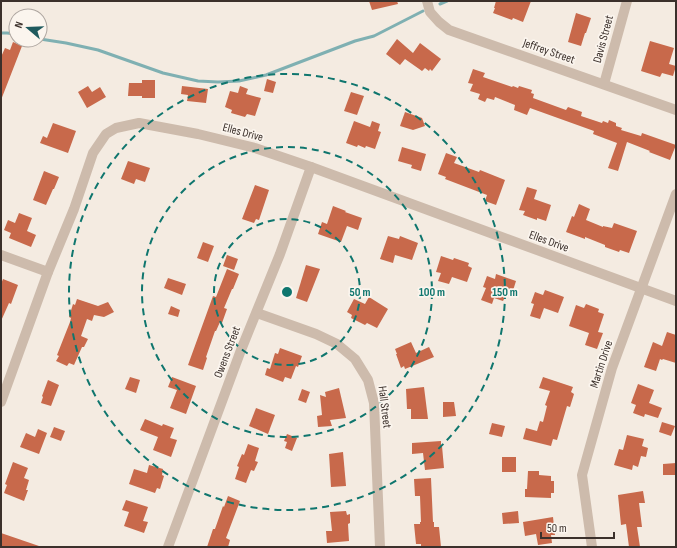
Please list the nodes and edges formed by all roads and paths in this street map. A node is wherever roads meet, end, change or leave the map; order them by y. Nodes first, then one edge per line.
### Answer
1 (427, 1) edge
2 (627, 1) edge
3 (604, 84) junction
4 (676, 110) edge
5 (311, 167) junction
6 (676, 194) edge
7 (1, 255) edge
8 (48, 272) junction
9 (641, 288) junction
10 (676, 301) edge
11 (256, 313) junction
12 (1, 402) edge
13 (168, 547) edge
14 (380, 547) edge
15 (592, 547) edge

1 - 3 street, Jeffrey Street
2 - 3 street, Davis Street
3 - 4 street, Jeffrey Street
5 - 8 street, Elles Drive
5 - 9 street, Elles Drive
5 - 11 street, Owens Street
6 - 9 street, Martin Drive
7 - 8 street
8 - 12 street, Elles Drive
9 - 10 street, Elles Drive
9 - 15 street, Martin Drive
11 - 13 street, Owens Street
11 - 14 street, Hall Street

